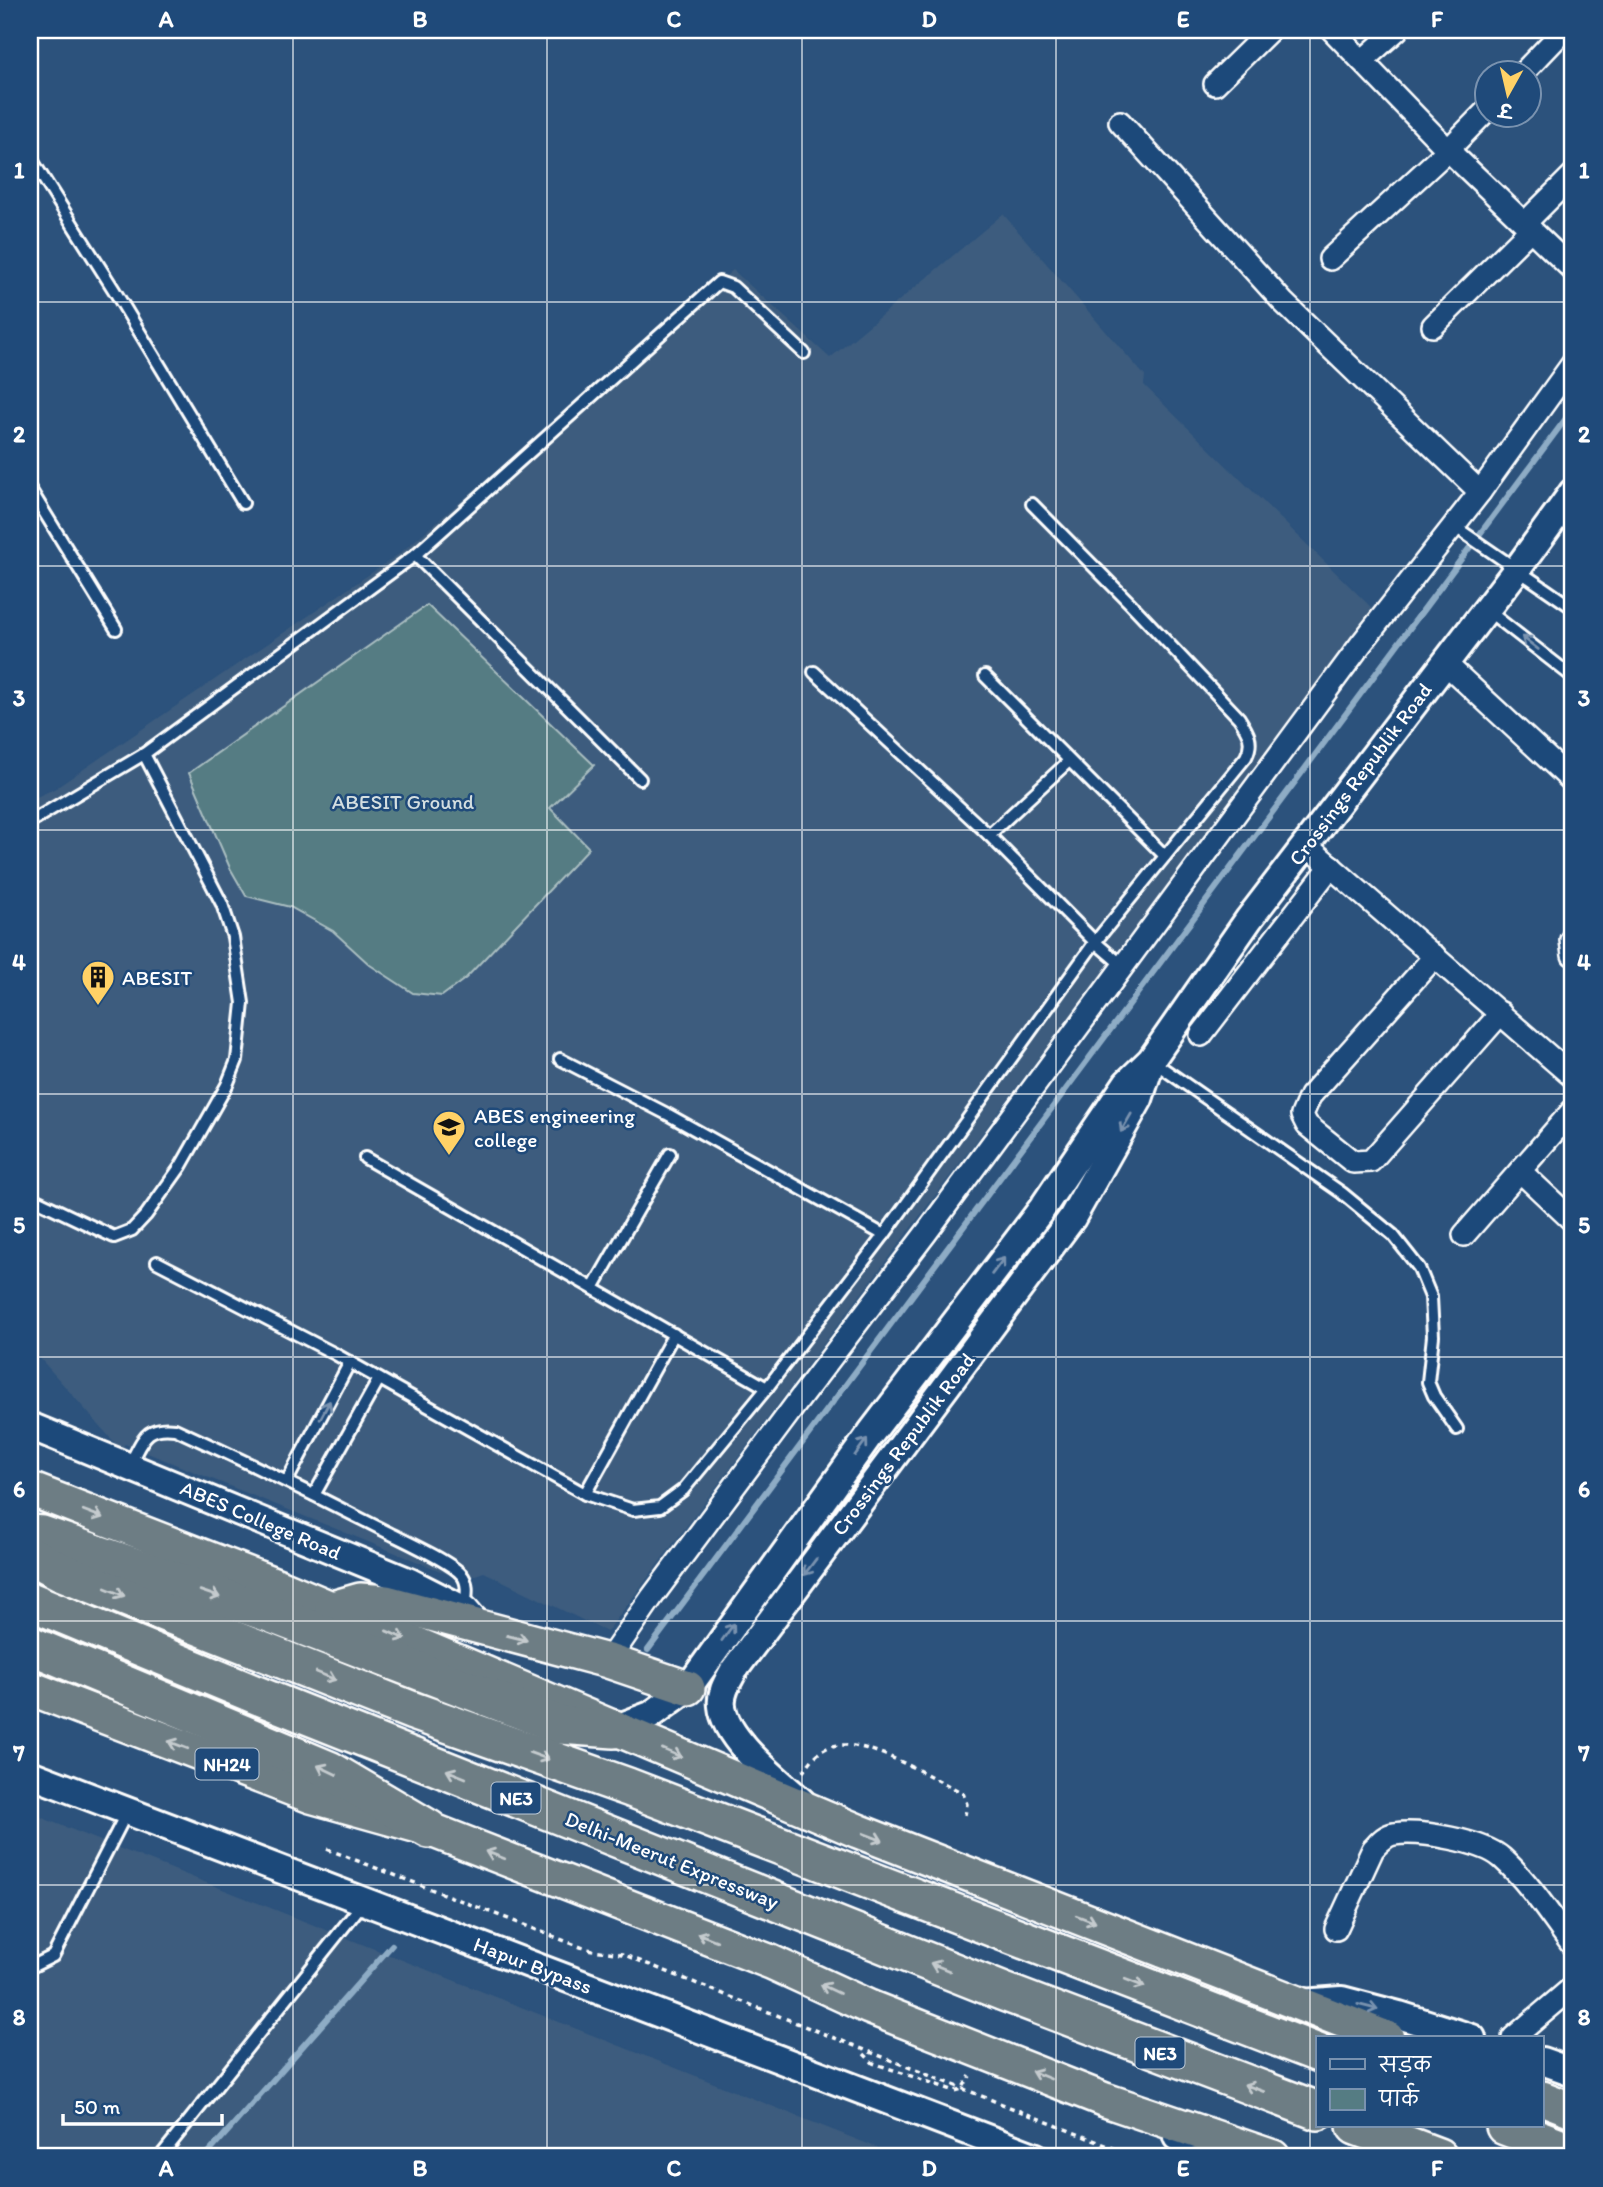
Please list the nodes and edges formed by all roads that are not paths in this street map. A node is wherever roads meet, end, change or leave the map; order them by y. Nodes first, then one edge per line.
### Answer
1 (1270, 30) edge
2 (1332, 30) edge
3 (1397, 30) edge
4 (1564, 30) edge
5 (1535, 60) edge
6 (1362, 61) junction
7 (1215, 84) dead end
8 (1120, 122) dead end
9 (1474, 123) edge
10 (1448, 150) junction
11 (30, 157) edge
12 (1573, 175) edge
13 (1528, 226) junction
14 (1330, 259) dead end
15 (1573, 270) edge
16 (1433, 326) dead end
17 (804, 353) dead end
18 (1573, 363) edge
19 (30, 489) edge
20 (1480, 492) junction
21 (1573, 492) edge
22 (243, 503) dead end
23 (1032, 504) dead end
24 (1463, 532) junction
25 (415, 555) junction
26 (1518, 568) junction
27 (1573, 608) edge
28 (1486, 609) junction
29 (116, 629) dead end
30 (1445, 663) junction
31 (814, 672) dead end
32 (985, 676) dead end
33 (1573, 677) edge
34 (144, 754) junction
35 (1069, 761) junction
36 (640, 779) dead end
37 (1572, 779) edge
38 (30, 822) edge
39 (989, 835) junction
40 (1306, 845) junction
41 (1165, 856) junction
42 (1331, 866) junction
43 (1573, 937) edge
44 (1095, 942) junction
45 (1435, 956) junction
46 (1573, 956) edge
47 (1123, 966) junction
48 (1501, 1013) junction
49 (1201, 1035) dead end
50 (560, 1059) dead end
51 (1151, 1060) junction
52 (1573, 1077) edge
53 (1573, 1110) edge
54 (670, 1154) dead end
55 (365, 1158) dead end
56 (1520, 1171) junction
57 (30, 1197) edge
58 (1573, 1221) edge
59 (884, 1235) junction
60 (1464, 1235) dead end
61 (157, 1262) dead end
62 (593, 1288) junction
63 (674, 1334) junction
64 (350, 1362) junction
65 (379, 1378) junction
66 (768, 1388) junction
67 (30, 1426) edge
68 (1457, 1429) dead end
69 (129, 1465) junction
70 (287, 1481) junction
71 (30, 1489) edge
72 (585, 1493) junction
73 (314, 1494) junction
74 (30, 1534) edge
75 (30, 1555) edge
76 (30, 1601) edge
77 (332, 1608) junction
78 (473, 1619) junction
79 (30, 1621) edge
80 (30, 1644) edge
81 (608, 1661) junction
82 (30, 1688) edge
83 (688, 1688) junction
84 (271, 1699) junction
85 (614, 1729) junction
86 (30, 1774) edge
87 (800, 1800) junction
88 (128, 1811) junction
89 (429, 1829) junction
90 (365, 1900) junction
91 (1336, 1929) dead end
92 (1573, 1946) edge
93 (30, 1965) edge
94 (1573, 1987) edge
95 (1300, 2003) junction
96 (1382, 2036) edge
97 (1466, 2036) edge
98 (1515, 2036) edge
99 (1316, 2052) edge
100 (1544, 2062) edge
101 (1573, 2072) edge
102 (1544, 2099) edge
103 (1105, 2100) junction
104 (1316, 2110) edge
105 (1573, 2110) edge
106 (1361, 2128) edge
107 (1510, 2128) edge
108 (1573, 2152) edge
109 (160, 2157) edge
110 (1035, 2157) edge
111 (1219, 2157) edge
112 (1273, 2157) edge
113 (1438, 2157) edge

1 - 7 street
2 - 6 street
3 - 6 street
4 - 5 street
6 - 10 street
8 - 20 street
9 - 10 street
10 - 13 street
10 - 14 street
11 - 22 lane
12 - 13 street
13 - 15 street
13 - 16 street
17 - 25 lane
18 - 20 street
19 - 29 lane
20 - 24 street
21 - 26 street, Crossings Republik Road
23 - 41 lane
24 - 26 lane
24 - 47 street
25 - 34 lane
25 - 36 lane
26 - 27 lane
26 - 28 street, Crossings Republik Road
28 - 30 street, Crossings Republik Road
33 -> 28 lane
30 - 37 street
30 - 40 street, Crossings Republik Road
31 - 39 lane
32 - 35 lane
34 - 38 lane
34 - 57 lane
35 - 39 lane
35 - 41 lane
39 - 44 lane
40 - 42 street
40 - 51 street, Crossings Republik Road
41 - 44 lane
42 - 45 street
42 - 49 street
43 - 46 street
44 - 47 lane
44 - 59 lane
45 - 48 street
45 - 48 street
47 - 81 street
48 - 52 street
50 - 59 lane
51 - 68 lane
83 -> 51 street, Crossings Republik Road
51 -> 87 street, Crossings Republik Road
53 - 56 street
54 - 62 lane
55 - 62 lane
56 - 58 street
56 - 60 street
59 - 66 lane
61 - 64 lane
62 - 63 lane
63 - 66 lane
63 - 72 lane
64 - 65 lane
70 -> 64 lane
65 - 72 lane
65 - 73 lane
66 - 72 lane
67 - 69 street, ABES College Road
69 - 70 lane
69 - 78 street, ABES College Road
70 - 73 lane
71 -> 77 highway
73 - 78 lane
74 -> 85 highway
75 -> 99 highway
76 - 84 highway, Delhi-Meerut Expressway / NE3
77 - 78 highway
77 -> 85 highway
78 -> 81 highway
79 - 84 highway
89 -> 80 highway
81 - 83 highway
89 -> 82 highway, NH24
83 - 85 street, Crossings Republik Road
104 -> 84 highway, Delhi-Meerut Expressway / NE3
85 -> 87 highway
86 - 88 street, Hapur Bypass
87 -> 95 highway
88 - 90 street, Hapur Bypass
88 - 93 lane
103 -> 89 highway
90 - 109 lane
90 - 110 street, Hapur Bypass
91 - 92 street
94 - 98 street
95 - 96 highway
95 -> 97 street
100 - 101 street
102 - 105 highway
103 - 111 street
103 - 112 highway
106 - 113 highway
107 - 108 highway

